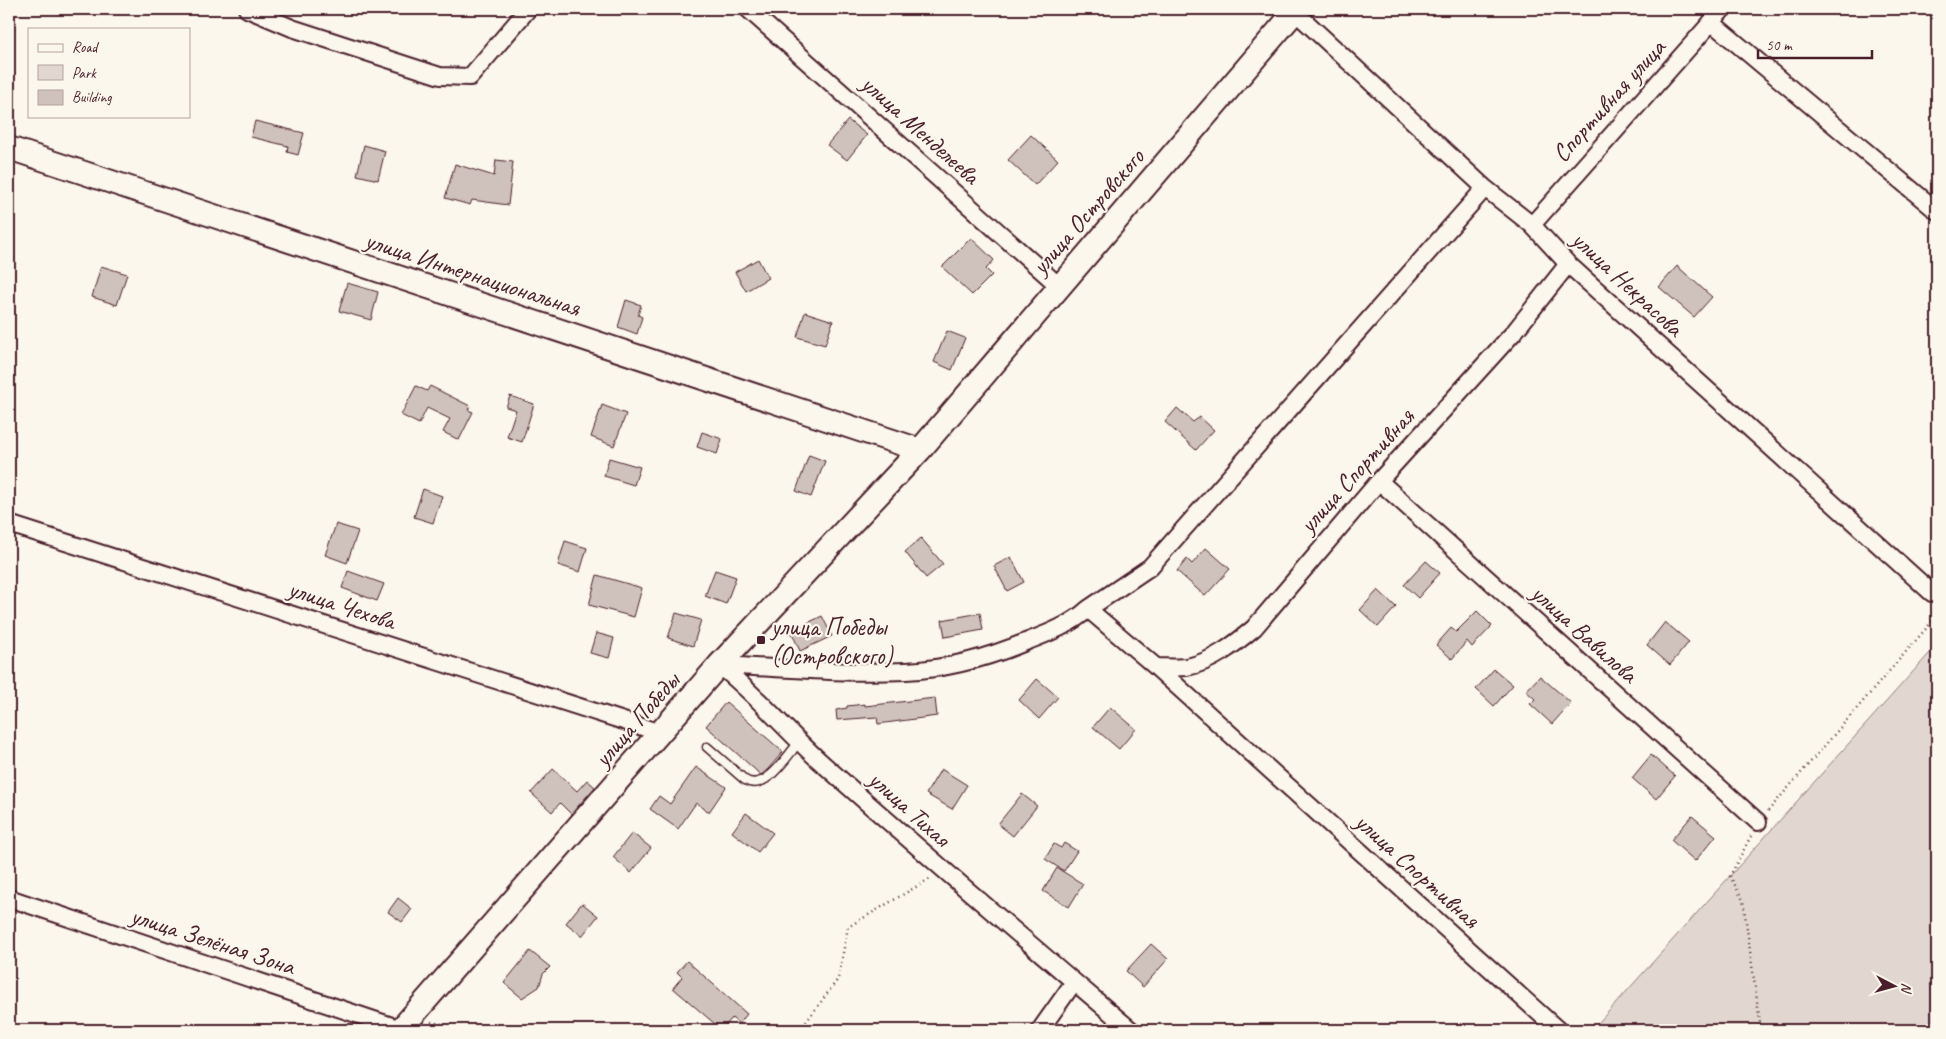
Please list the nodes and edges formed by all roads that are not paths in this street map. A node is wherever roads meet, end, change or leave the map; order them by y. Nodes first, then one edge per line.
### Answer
1 (247, 9) edge
2 (528, 9) edge
3 (748, 9) edge
4 (1723, 9) edge
5 (1295, 10) edge
6 (1711, 22) junction
7 (9, 148) edge
8 (1485, 188) junction
9 (1937, 211) edge
10 (1532, 225) junction
11 (1568, 264) junction
12 (1060, 286) junction
13 (920, 450) junction
14 (1379, 481) junction
15 (9, 524) edge
16 (1932, 593) dead end
17 (1088, 609) junction
18 (719, 665) junction
19 (1156, 667) junction
20 (661, 733) junction
21 (799, 742) junction
22 (707, 747) dead end
23 (1758, 822) road end
24 (9, 898) edge
25 (1074, 982) junction
26 (404, 1025) edge
27 (1040, 1030) edge
28 (1130, 1030) edge
29 (1558, 1030) edge

1 - 2 street
3 - 12 street, улица Менделеева
4 - 6 street, Спортивная улица
5 - 8 street, улица Некрасова
5 - 12 main road, улица Островского
6 - 9 street
6 - 10 street, Спортивная улица
7 - 13 main road, улица Интернациональная
8 - 10 street, улица Некрасова
8 - 17 street
10 - 11 street, улица Некрасова
11 - 14 street, улица Спортивная
11 - 16 street, улица Некрасова
12 - 13 main road, улица Островского
13 - 18 main road, улица Победы
14 - 19 street, улица Спортивная
14 - 23 street, улица Вавилова
15 - 20 street, улица Чехова
17 - 18 street
17 - 19 street, улица Спортивная
18 - 20 main road, улица Победы
18 - 21 street, улица Тихая
19 - 29 street, улица Спортивная
20 - 26 main road, улица Победы
21 - 22 lane
21 - 25 street, улица Тихая
24 - 26 street, улица Зелёная Зона
25 - 27 street
25 - 28 street, улица Тихая

